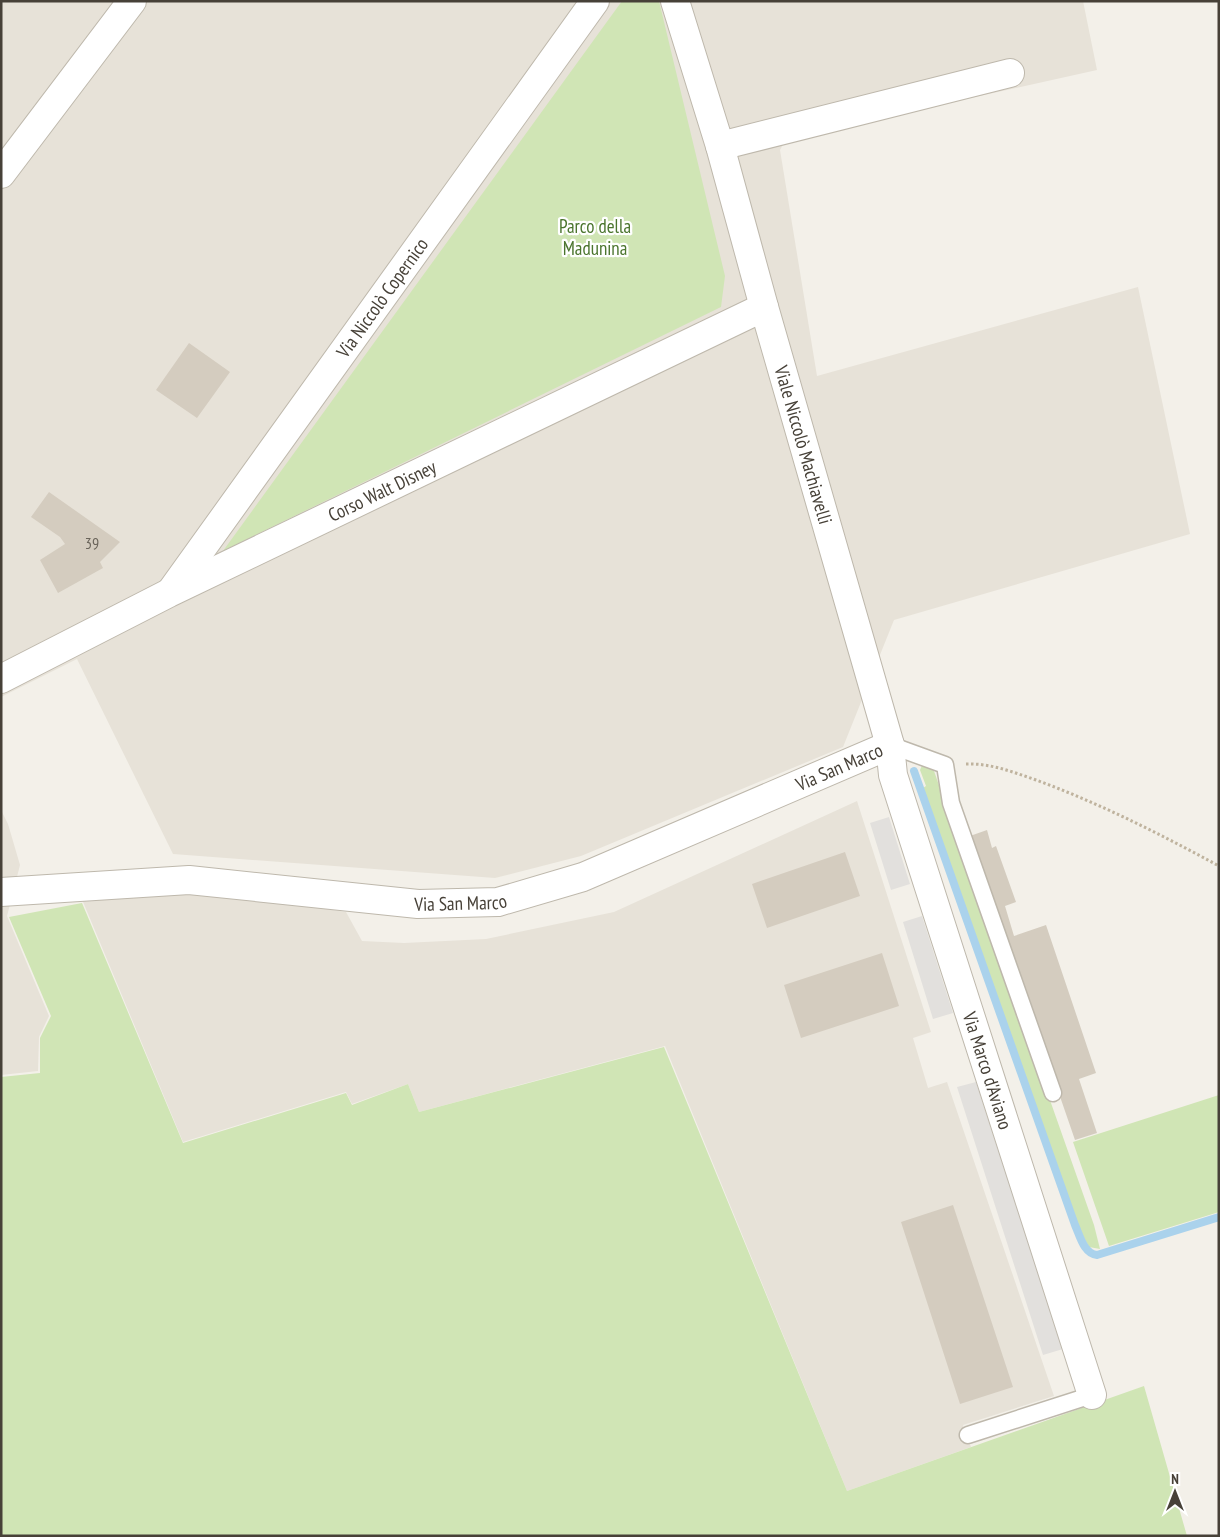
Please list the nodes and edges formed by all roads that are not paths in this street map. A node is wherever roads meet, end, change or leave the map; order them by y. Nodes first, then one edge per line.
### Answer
1 (132, 1) edge
2 (595, 1) edge
3 (675, 1) edge
4 (1010, 73) dead end
5 (720, 146) junction
6 (1, 174) edge
7 (764, 307) junction
8 (169, 593) junction
9 (1, 679) edge
10 (890, 745) junction
11 (1, 892) edge
12 (1054, 1093) dead end
13 (1092, 1394) joint
14 (968, 1435) dead end

1 - 6 street
2 - 8 street, Via Niccolò Copernico
3 - 5 street, Viale Niccolò Machiavelli
4 - 5 street
5 - 7 street, Viale Niccolò Machiavelli
7 - 8 street, Corso Walt Disney
7 - 10 street, Viale Niccolò Machiavelli
8 - 9 street, Corso Walt Disney
10 - 11 street, Via San Marco
10 - 12 lane
10 - 13 street, Via Marco d'Aviano
13 - 14 lane

